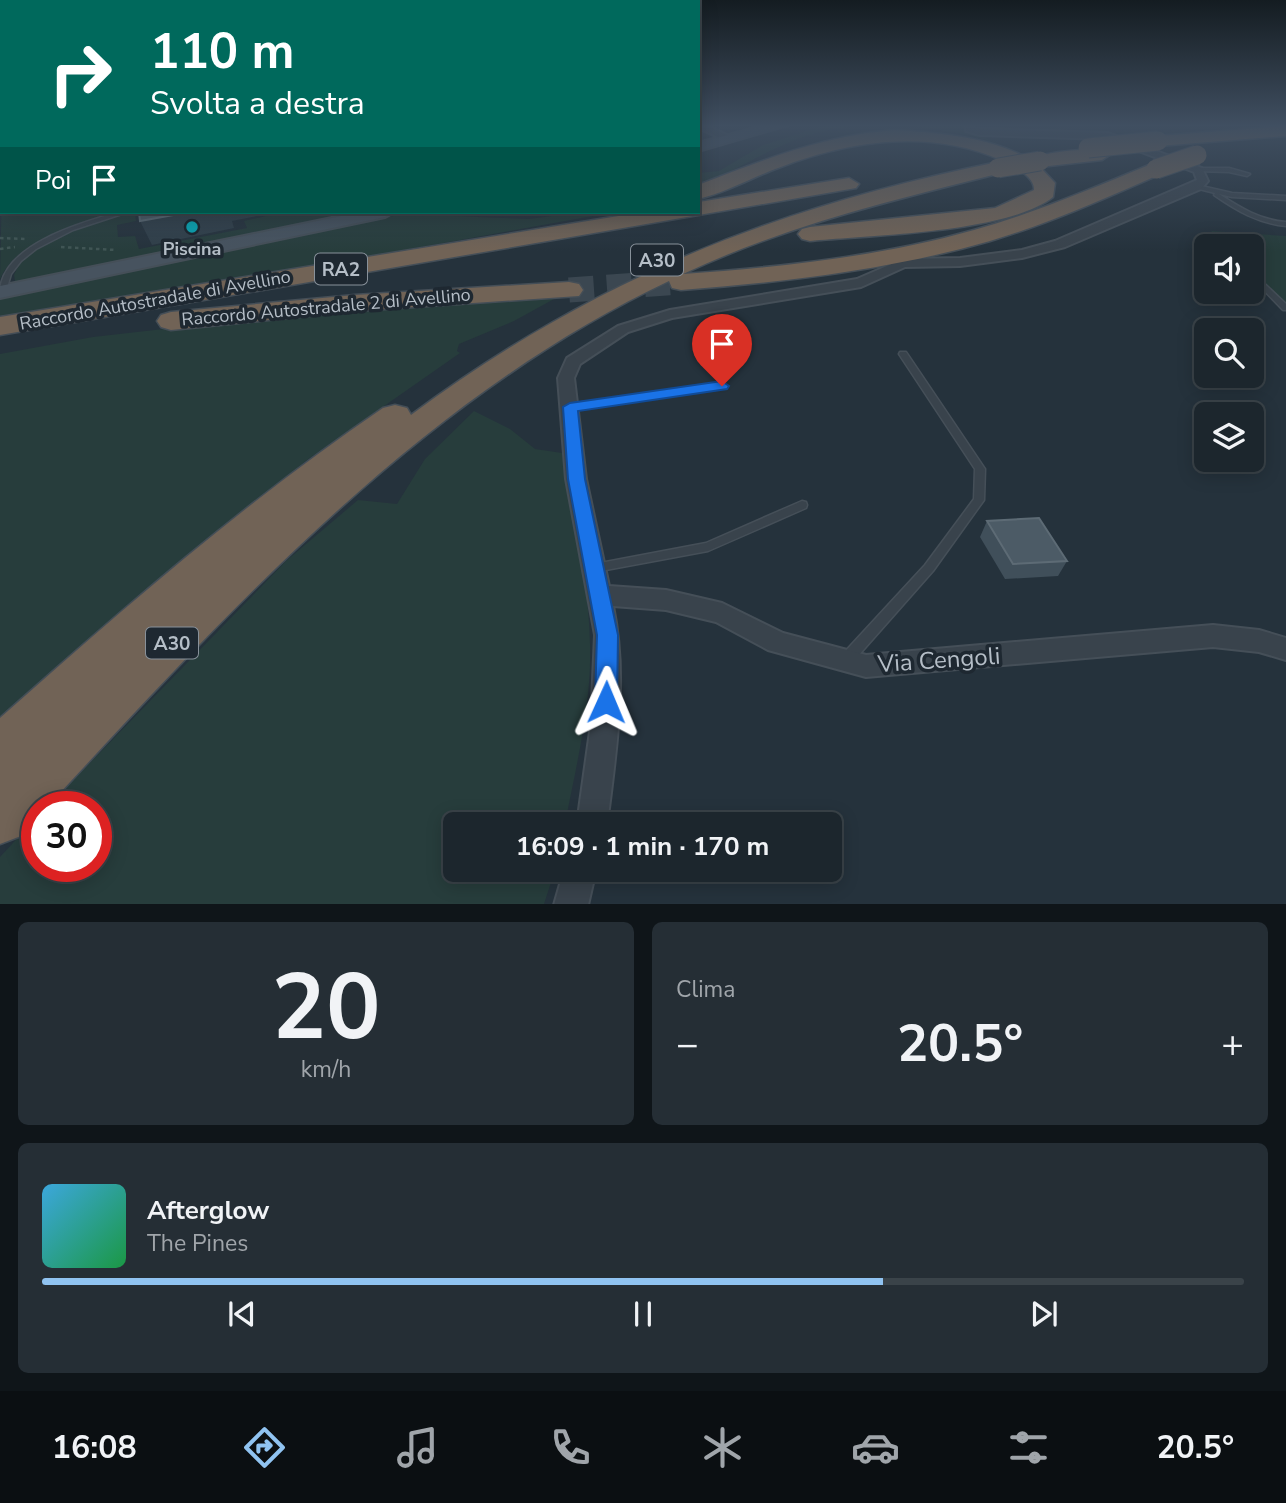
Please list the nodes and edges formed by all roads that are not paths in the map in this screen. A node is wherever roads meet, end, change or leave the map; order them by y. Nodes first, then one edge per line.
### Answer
1 (763, 167) edge
2 (973, 167) edge
3 (985, 167) edge
4 (1029, 167) edge
5 (1187, 167) edge
6 (1206, 167) edge
7 (947, 170) junction
8 (1197, 171) junction
9 (1247, 174) dead end
10 (1213, 191) junction
11 (700, 192) edge
12 (1286, 198) edge
13 (700, 209) edge
14 (119, 214) edge
15 (375, 214) edge
16 (625, 214) edge
17 (671, 214) edge
18 (1286, 224) edge
19 (681, 282) tunnel mouth
20 (1264, 286) edge
21 (569, 290) tunnel mouth
22 (1, 292) edge
23 (162, 299) junction
24 (1286, 308) edge
25 (0, 326) edge
26 (559, 330) junction
27 (0, 343) edge
28 (904, 354) dead end
29 (722, 386) dead end
30 (570, 407) junction
31 (409, 420) junction
32 (335, 475) junction
33 (802, 505) dead end
34 (595, 568) junction
35 (601, 594) junction
36 (1286, 649) edge
37 (845, 661) junction
38 (0, 754) edge
39 (594, 812) edge
40 (0, 815) edge
41 (577, 882) edge
42 (572, 904) edge

1 - 11 highway
2 - 7 highway, A30
3 - 26 highway, A30
4 - 26 highway
5 - 8 street
6 - 8 highway
7 - 13 highway
7 - 31 highway, A30
8 - 9 lane
8 - 10 lane
8 - 19 highway, bridge
8 - 30 street
10 - 12 lane
10 - 18 lane
14 - 22 lane
15 - 22 street
16 - 23 highway
17 - 23 highway, Raccordo Autostradale di Avellino / RA2
20 - 24 lane
21 - 27 highway, Raccordo Autostradale 2 di Avellino / RA2
23 - 25 highway, Raccordo Autostradale di Avellino / RA2
26 - 31 highway, A30
28 - 37 lane
29 - 30 lane
30 - 34 street
31 - 32 highway, A30
32 - 38 highway, A30
32 - 40 highway, A30
33 - 34 lane
34 - 35 street
35 - 37 street, Via Cengoli
35 - 39 street
36 - 37 street, Via Cengoli
41 - 42 street

